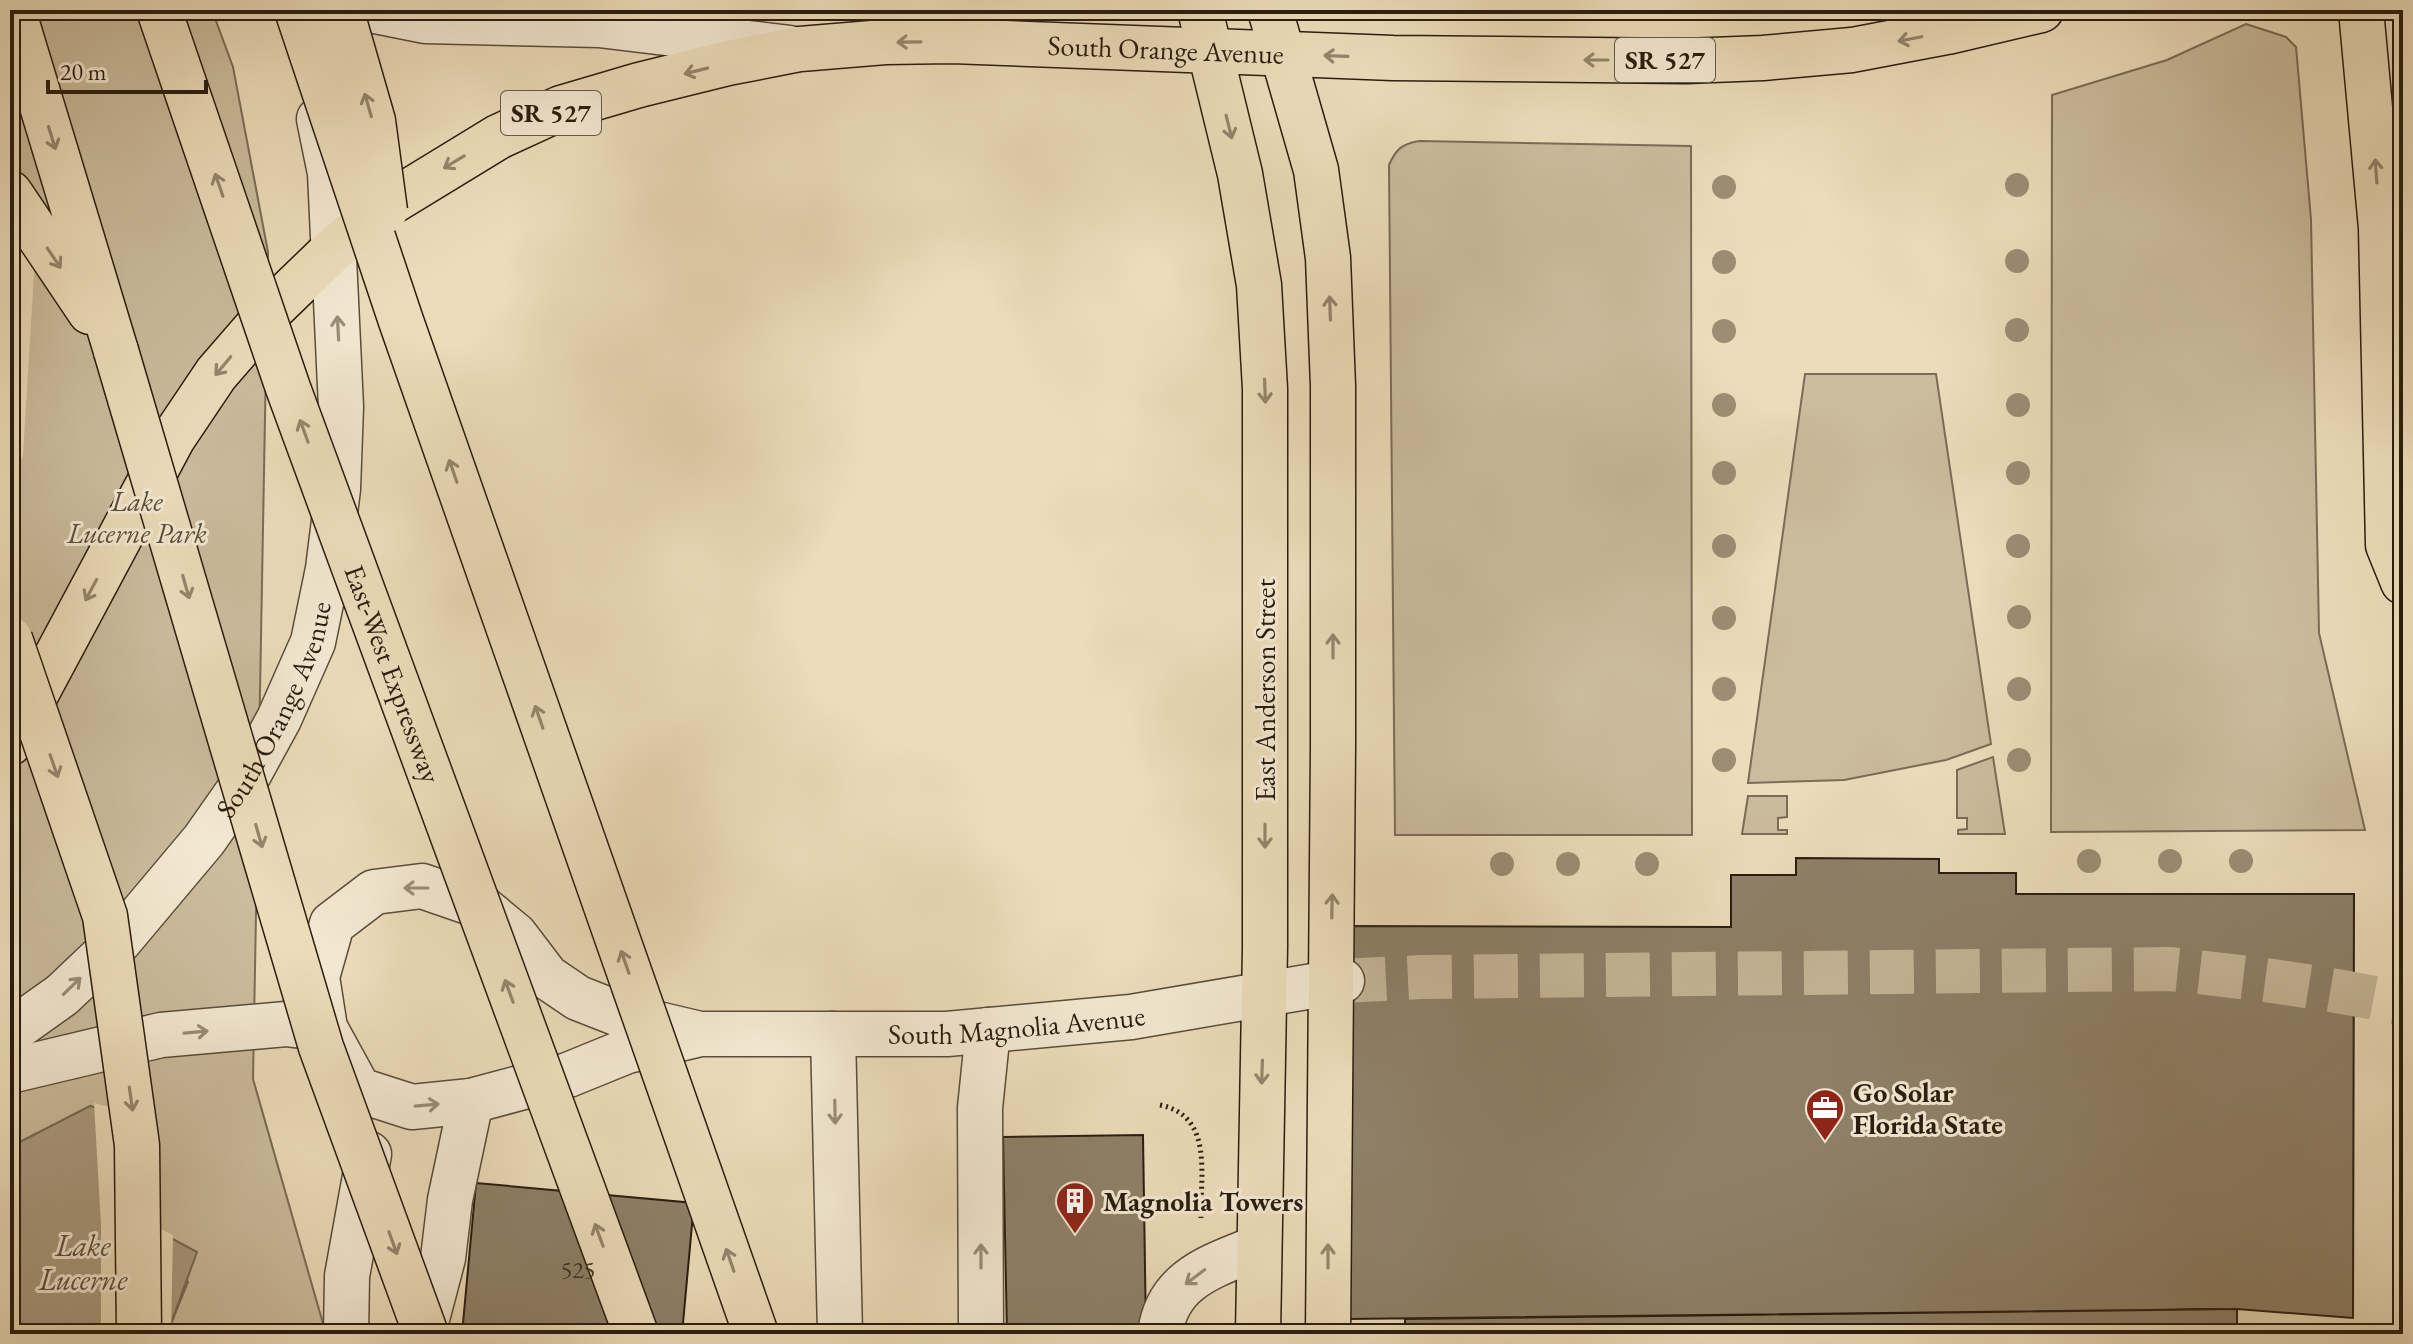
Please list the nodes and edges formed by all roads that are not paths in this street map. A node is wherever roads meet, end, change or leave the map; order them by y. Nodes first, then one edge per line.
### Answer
1 (13, 10) edge
2 (159, 10) edge
3 (285, 10) edge
4 (297, 10) edge
5 (341, 10) edge
6 (370, 10) edge
7 (1003, 10) edge
8 (1200, 10) edge
9 (1270, 10) edge
10 (2041, 10) edge
11 (2361, 10) edge
12 (952, 41) junction
13 (800, 49) junction
14 (1211, 51) junction
15 (1284, 54) junction
16 (10, 193) edge
17 (334, 249) junction
18 (401, 321) junction
19 (116, 351) junction
20 (2403, 582) edge
21 (10, 639) edge
22 (10, 743) edge
23 (1336, 982) junction
24 (1264, 994) junction
25 (325, 1028) junction
26 (988, 1030) junction
27 (10, 1032) edge
28 (700, 1034) junction
29 (833, 1034) junction
30 (10, 1071) edge
31 (380, 1097) junction
32 (471, 1101) junction
33 (1259, 1247) junction
34 (139, 1334) edge
35 (346, 1334) edge
36 (425, 1334) edge
37 (636, 1334) edge
38 (756, 1334) edge
39 (840, 1334) edge
40 (981, 1334) edge
41 (1160, 1334) edge
42 (1258, 1334) edge
43 (1328, 1334) edge

1 -> 19 main road
37 -> 2 main road, East-West Expressway, bridge
3 - 17 street
4 - 18 main road, bridge
18 -> 5 main road, bridge
6 - 13 street
7 - 12 main road
8 - 14 main road, East Anderson Street
9 - 15 main road
10 -> 15 main road, South Orange Avenue / SR 527
20 -> 11 main road
12 -> 13 main road, South Orange Avenue / SR 527
12 - 14 main road, South Orange Avenue / SR 527
13 -> 17 main road, South Orange Avenue / SR 527
14 - 15 main road, South Orange Avenue / SR 527
14 -> 24 main road, East Anderson Street
23 -> 15 main road
16 -> 19 main road
17 -> 22 main road, South Orange Avenue / SR 527
27 -> 17 street, South Orange Avenue
38 -> 18 main road, bridge
19 -> 36 main road, bridge
21 -> 34 main road, bridge
23 - 24 street, South Magnolia Avenue
43 -> 23 main road
24 - 26 street, South Magnolia Avenue
24 -> 33 main road, East Anderson Street
28 -> 25 street, South Magnolia Avenue
30 -> 25 street
25 - 31 street, South Magnolia Avenue
26 - 29 street, South Magnolia Avenue
40 -> 26 street
28 - 29 street, South Magnolia Avenue
28 - 32 street, South Magnolia Avenue
29 -> 39 street
31 -> 32 street, South Magnolia Avenue
31 - 35 street
32 - 36 street
33 -> 41 street
33 - 42 main road, East Anderson Street

